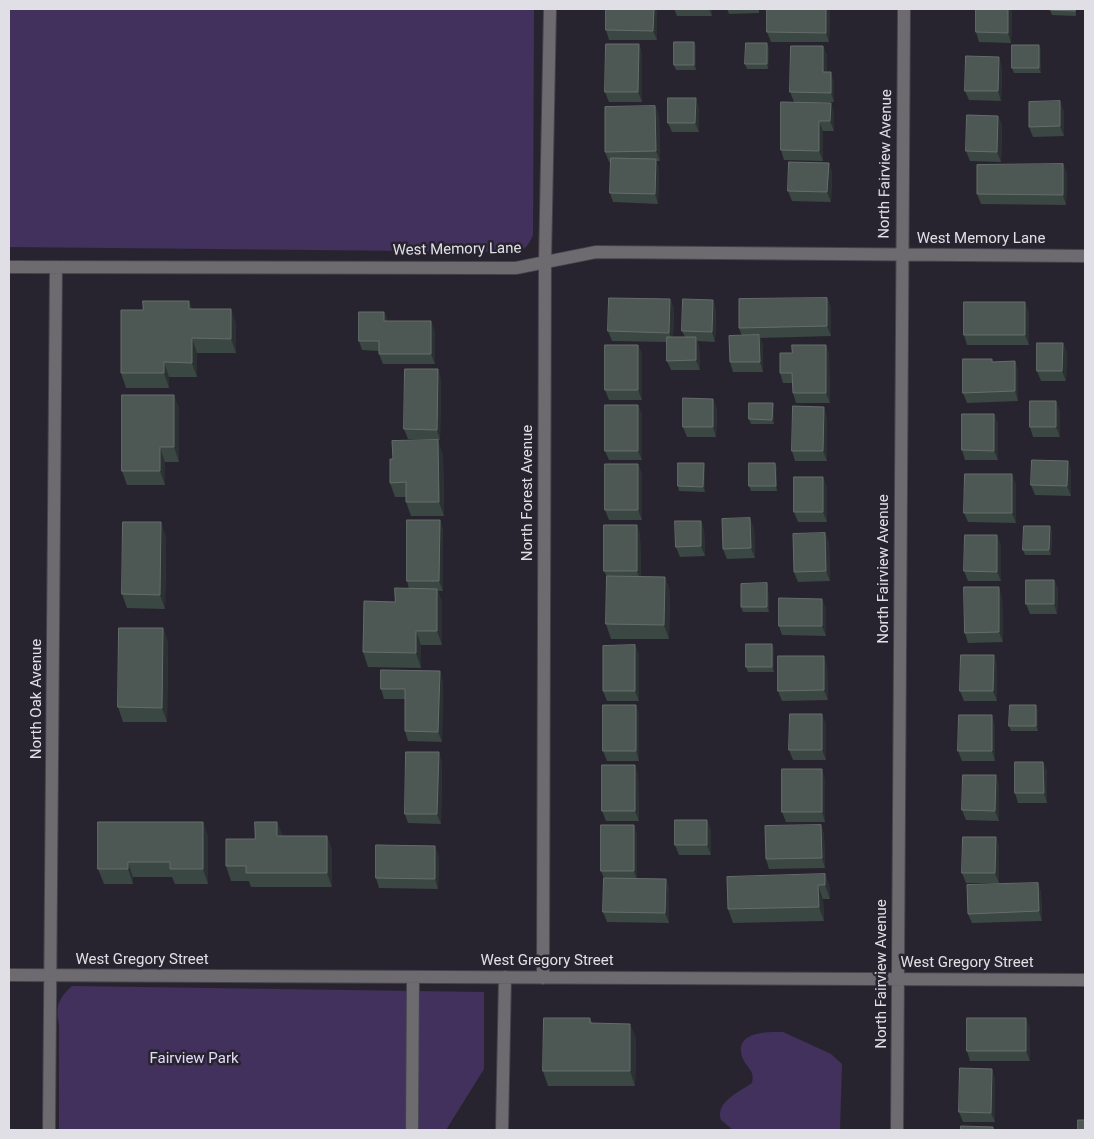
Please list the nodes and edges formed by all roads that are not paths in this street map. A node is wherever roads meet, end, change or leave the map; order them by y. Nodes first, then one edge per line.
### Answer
1 (550, 9) edge
2 (904, 9) edge
3 (901, 254) junction
4 (1085, 256) edge
5 (545, 262) junction
6 (9, 267) edge
7 (56, 267) junction
8 (9, 976) edge
9 (52, 976) junction
10 (413, 977) junction
11 (504, 978) junction
12 (543, 978) junction
13 (898, 979) junction
14 (1085, 980) edge
15 (49, 1130) edge
16 (412, 1130) edge
17 (502, 1130) edge
18 (897, 1130) edge

1 - 5 street, North Forest Avenue
2 - 3 street, North Fairview Avenue
3 - 4 street, West Memory Lane
3 - 5 street, West Memory Lane
3 - 13 street, North Fairview Avenue
5 - 7 street, West Memory Lane
5 - 12 street, North Forest Avenue
6 - 7 street, West Memory Lane
7 - 9 street, North Oak Avenue
8 - 9 street, West Gregory Street
9 - 10 street, West Gregory Street
9 - 15 street, North Oak Avenue
10 - 11 street, West Gregory Street
10 - 16 street
11 - 12 street, West Gregory Street
11 - 17 street
12 - 13 street, West Gregory Street
13 - 14 street, West Gregory Street
13 - 18 street, North Fairview Avenue

